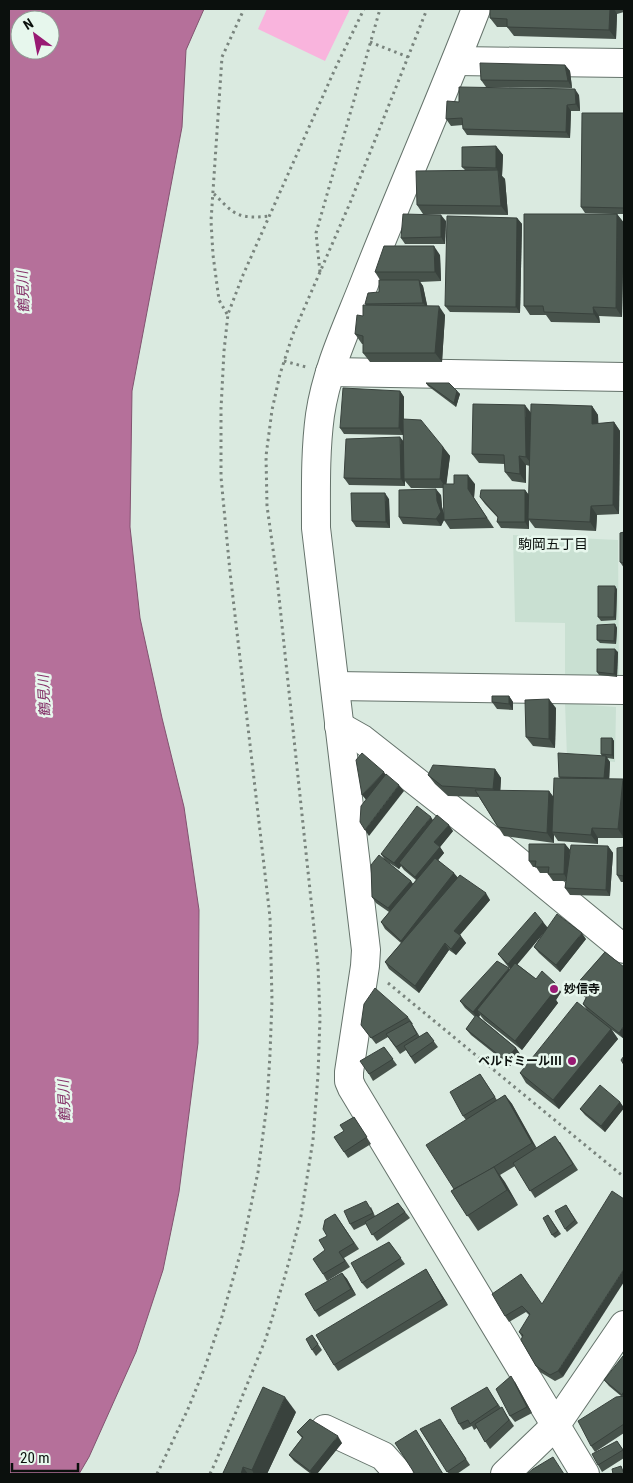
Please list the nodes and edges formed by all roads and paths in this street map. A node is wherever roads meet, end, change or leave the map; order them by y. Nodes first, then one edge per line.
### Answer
1 (244, 9) edge
2 (364, 9) edge
3 (380, 9) edge
4 (426, 9) edge
5 (476, 9) edge
6 (370, 42) junction
7 (408, 57) junction
8 (456, 61) junction
9 (624, 63) edge
10 (214, 194) junction
11 (270, 216) junction
12 (320, 272) junction
13 (228, 314) junction
14 (284, 362) junction
15 (294, 364) dead end
16 (330, 372) junction
17 (624, 377) edge
18 (335, 686) junction
19 (624, 690) edge
20 (339, 726) junction
21 (624, 949) edge
22 (366, 966) junction
23 (624, 1177) edge
24 (624, 1325) edge
25 (555, 1426) junction
26 (325, 1429) edge
27 (157, 1474) edge
28 (210, 1474) edge
29 (399, 1474) edge
30 (505, 1474) edge
31 (585, 1474) edge

1 - 10 path
2 - 11 path
3 - 6 path
4 - 7 path
5 - 8 street
6 - 7 path
6 - 12 path
7 - 12 path
8 - 9 street
8 - 16 street
10 - 11 path
10 - 13 path
11 - 13 path
12 - 14 path
13 - 27 path
14 - 15 path
14 - 28 path
16 - 17 street
16 - 18 street
18 - 19 street
18 - 20 street
20 - 21 street
20 - 22 street
22 - 23 path
22 - 25 street
24 - 25 street
25 - 30 street
25 - 31 street
26 - 29 street

